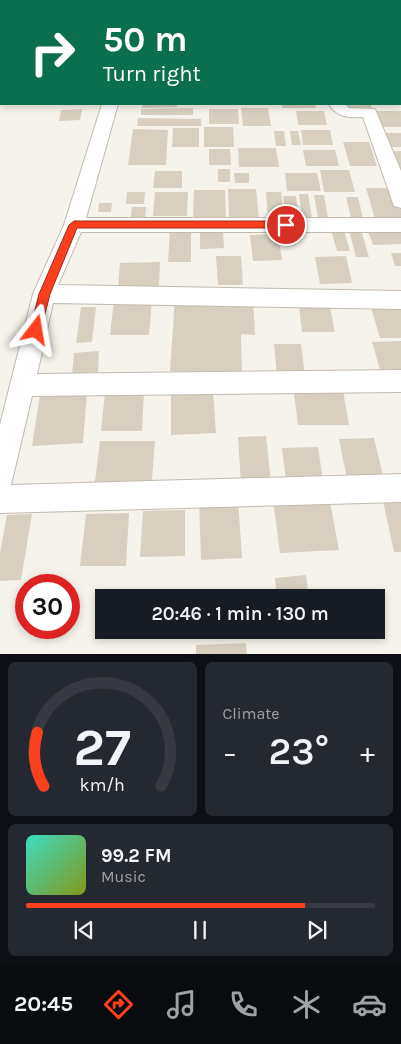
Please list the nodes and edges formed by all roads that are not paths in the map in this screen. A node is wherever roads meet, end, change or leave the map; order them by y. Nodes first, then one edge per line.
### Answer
1 (110, 105) edge
2 (337, 105) edge
3 (401, 201) edge
4 (74, 225) junction
5 (401, 225) edge
6 (44, 294) junction
7 (401, 300) edge
8 (401, 381) edge
9 (22, 385) junction
10 (0, 479) edge
11 (401, 488) edge
12 (0, 499) edge

1 - 4 street
2 - 3 street
4 - 5 street
4 - 6 street
6 - 7 street
6 - 9 street
8 - 9 street
9 - 10 street
11 - 12 street

